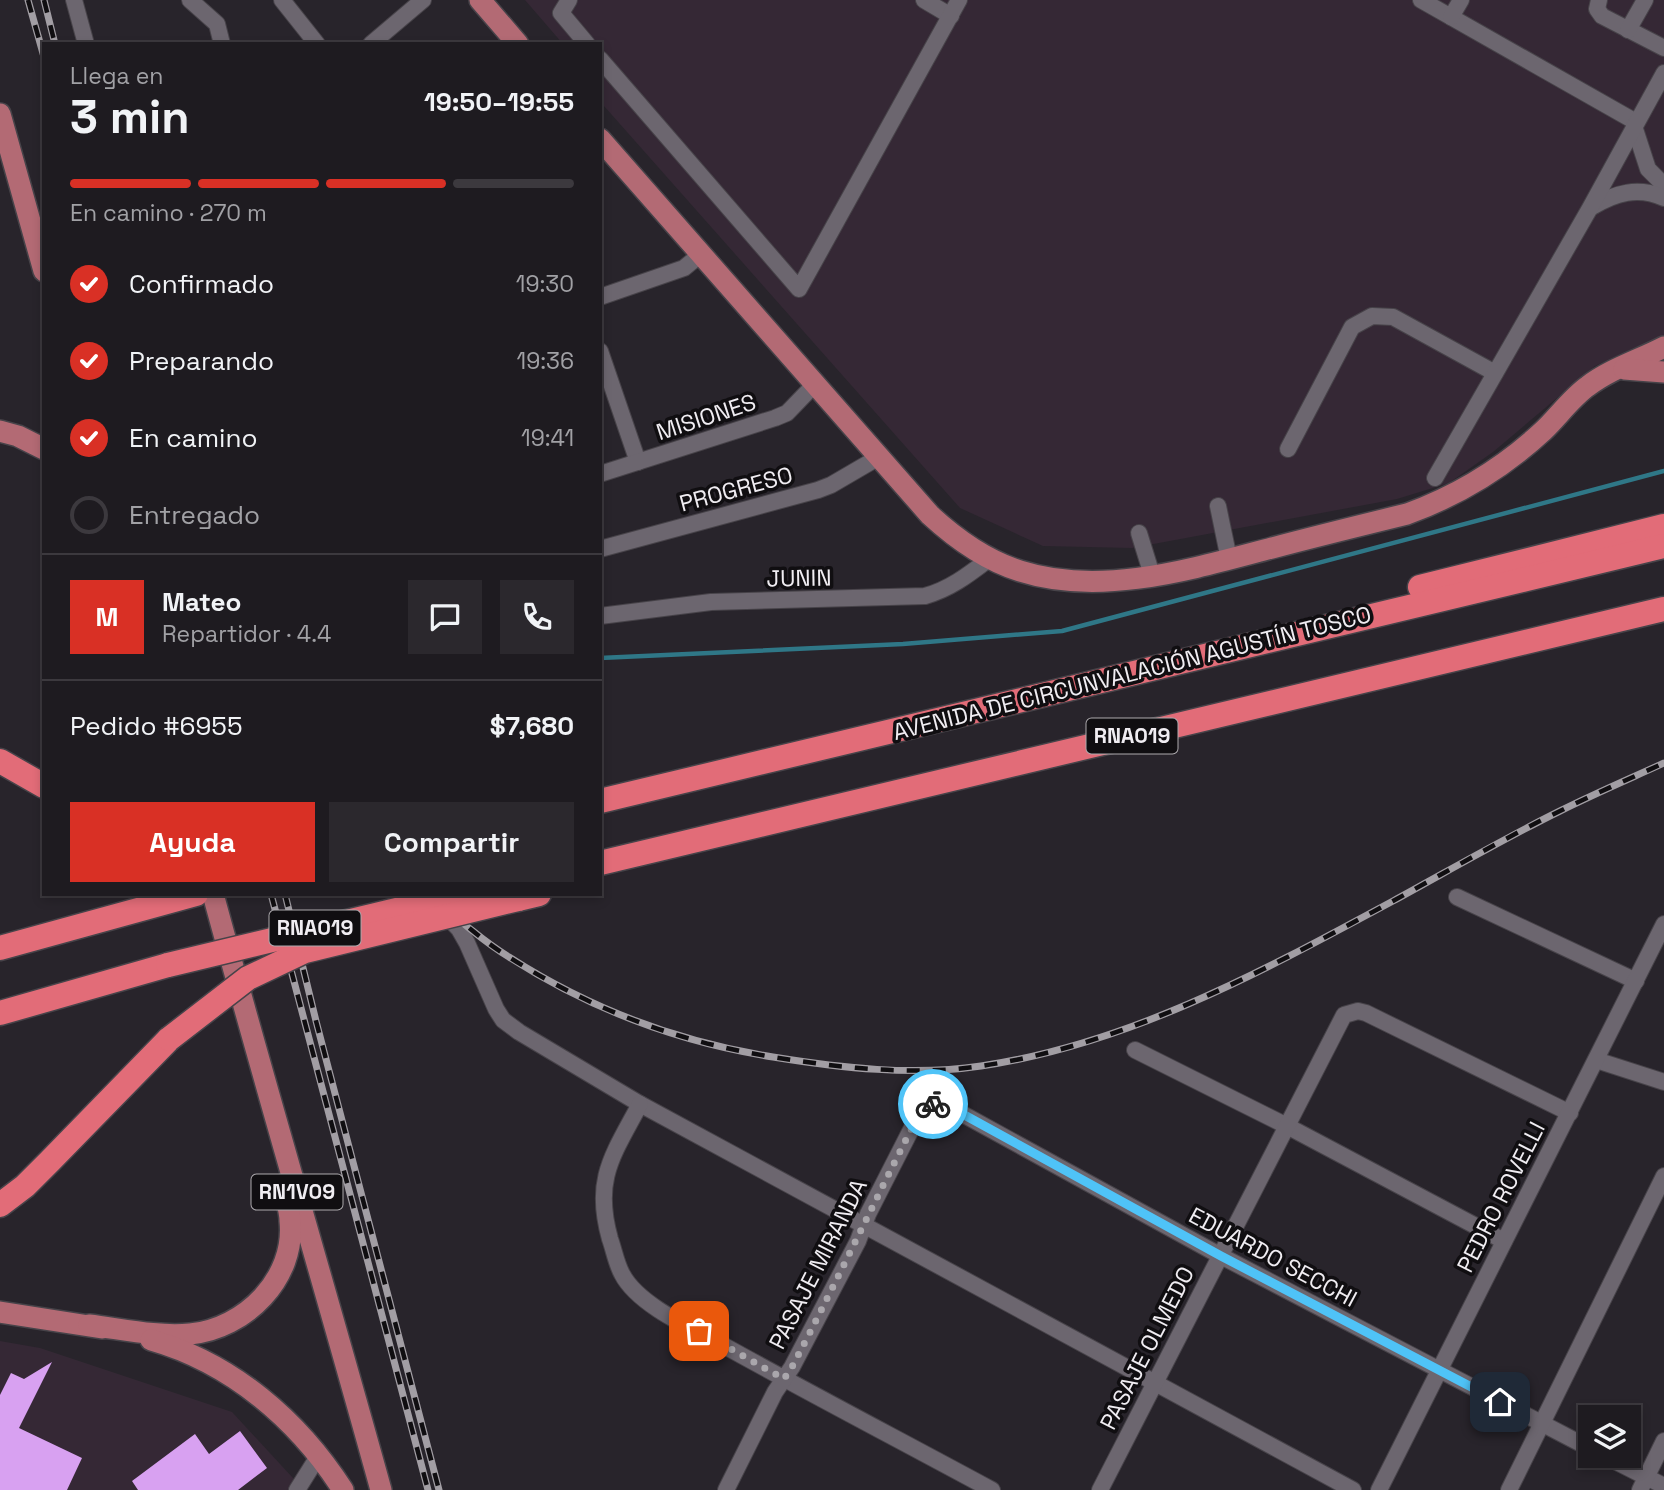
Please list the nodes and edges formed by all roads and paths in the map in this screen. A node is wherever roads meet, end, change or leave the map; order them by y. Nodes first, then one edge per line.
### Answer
1 (74, 0) edge
2 (190, 0) edge
3 (282, 0) edge
4 (424, 0) edge
5 (480, 0) edge
6 (569, 0) edge
7 (924, 0) edge
8 (959, 0) edge
9 (1421, 0) edge
10 (1461, 0) edge
11 (1599, 0) edge
12 (1645, 0) edge
13 (951, 16) junction
14 (1451, 17) junction
15 (1628, 30) junction
16 (85, 42) edge
17 (222, 42) edge
18 (315, 42) edge
19 (373, 42) edge
20 (516, 42) edge
21 (585, 42) edge
22 (1664, 48) edge
23 (602, 61) edge
24 (1664, 73) edge
25 (0, 114) edge
26 (1635, 124) junction
27 (602, 141) edge
28 (1664, 185) edge
29 (1664, 198) edge
30 (1590, 208) junction
31 (701, 254) junction
32 (42, 264) edge
33 (602, 296) edge
34 (1664, 347) edge
35 (602, 357) edge
36 (1619, 369) junction
37 (1664, 372) edge
38 (1495, 373) junction
39 (814, 385) junction
40 (0, 431) edge
41 (42, 448) edge
42 (1288, 449) dead end
43 (878, 457) junction
44 (638, 462) junction
45 (602, 473) edge
46 (1435, 478) dead end
47 (1218, 506) dead end
48 (1664, 526) edge
49 (1139, 533) dead end
50 (1664, 546) edge
51 (602, 549) edge
52 (989, 559) junction
53 (1229, 559) junction
54 (1152, 575) junction
55 (1664, 609) edge
56 (602, 616) edge
57 (1071, 688) junction
58 (999, 706) junction
59 (1137, 735) junction
60 (0, 761) edge
61 (602, 783) edge
62 (42, 785) edge
63 (602, 801) edge
64 (602, 863) edge
65 (602, 880) edge
66 (187, 896) edge
67 (212, 896) edge
68 (213, 896) edge
69 (427, 896) edge
70 (455, 896) edge
71 (528, 897) edge
72 (1457, 897) dead end
73 (1663, 928) edge
74 (0, 948) edge
75 (1636, 981) junction
76 (0, 1013) edge
77 (1135, 1050) dead end
78 (1596, 1060) junction
79 (1664, 1082) edge
80 (936, 1103) joint
81 (640, 1104) junction
82 (1570, 1112) junction
83 (1287, 1126) junction
84 (1664, 1176) edge
85 (0, 1205) edge
86 (863, 1225) junction
87 (1504, 1241) junction
88 (1221, 1256) junction
89 (0, 1312) edge
90 (89, 1325) junction
91 (1439, 1371) junction
92 (784, 1379) junction
93 (1154, 1384) junction
94 (1541, 1423) junction
95 (1664, 1441) edge
96 (1578, 1442) edge
97 (319, 1455) junction
98 (1621, 1468) edge
99 (301, 1483) edge
100 (1643, 1484) edge
101 (1664, 1486) edge
102 (316, 1490) edge
103 (344, 1490) edge
104 (381, 1490) edge
105 (726, 1490) edge
106 (992, 1490) edge
107 (1100, 1490) edge
108 (1353, 1490) edge
109 (1379, 1490) edge
110 (1509, 1490) edge

1 - 16 street
2 - 17 street
3 - 18 street
4 - 19 street
5 - 20 main road
6 - 21 street
7 - 13 street
8 - 13 street
9 - 14 street
10 - 14 street
11 - 15 street
12 - 15 street
13 - 23 street
14 - 26 street
15 - 22 street
24 - 26 street
25 - 32 main road
26 - 28 street
26 - 30 street
27 - 31 main road
29 - 30 street
30 - 38 street
31 - 33 street
31 - 39 main road
34 - 36 main road
35 - 44 street
36 - 37 main road
36 - 53 main road
38 - 42 street
38 - 46 street
39 - 43 main road
39 - 44 street, MISIONES
40 - 41 main road
43 - 51 street, PROGRESO
43 - 52 main road
44 - 45 street, MISIONES
47 - 53 street
48 - 57 highway
49 - 54 street
50 - 57 highway, AVENIDA DE CIRCUNVALACIÓN AGUSTÍN TOSCO / RNA019
52 - 54 main road
52 - 56 street, JUNIN
53 - 54 main road
55 - 59 highway, RNA019
57 - 58 highway, AVENIDA DE CIRCUNVALACIÓN AGUSTÍN TOSCO / RNA019
58 - 61 highway
58 - 63 highway, AVENIDA DE CIRCUNVALACIÓN AGUSTÍN TOSCO / RNA019
59 - 64 highway, RNA019
59 - 65 highway
60 - 62 highway
66 - 74 highway
67 - 90 main road
68 - 104 main road, RN1V09
69 - 81 street
70 - 76 highway, RNA019, bridge
71 - 85 highway, bridge
72 - 75 street
73 - 75 street, PEDRO ROVELLI
75 - 78 street, PEDRO ROVELLI
77 - 83 street
78 - 79 street
78 - 82 street, PEDRO ROVELLI
80 - 86 street, PASAJE MIRANDA
80 - 88 street, EDUARDO SECCHI
81 - 86 street
81 - 92 street
82 - 83 street, PASAJE OLMEDO
82 - 87 street, PEDRO ROVELLI
83 - 87 street
83 - 88 street, PASAJE OLMEDO
84 - 94 street
86 - 92 street, PASAJE MIRANDA
86 - 93 street
87 - 91 street, PEDRO ROVELLI
88 - 91 street, EDUARDO SECCHI
88 - 93 street, PASAJE OLMEDO
89 - 90 main road
90 - 97 main road
91 - 94 street, EDUARDO SECCHI
91 - 109 street, PEDRO ROVELLI
92 - 105 street, PASAJE MIRANDA
92 - 106 street
93 - 107 street, PASAJE OLMEDO
93 - 108 street
94 - 96 street, EDUARDO SECCHI
94 - 110 street
95 - 100 street
97 - 99 street
97 - 103 main road
98 - 100 street
99 - 102 street
100 - 101 street

